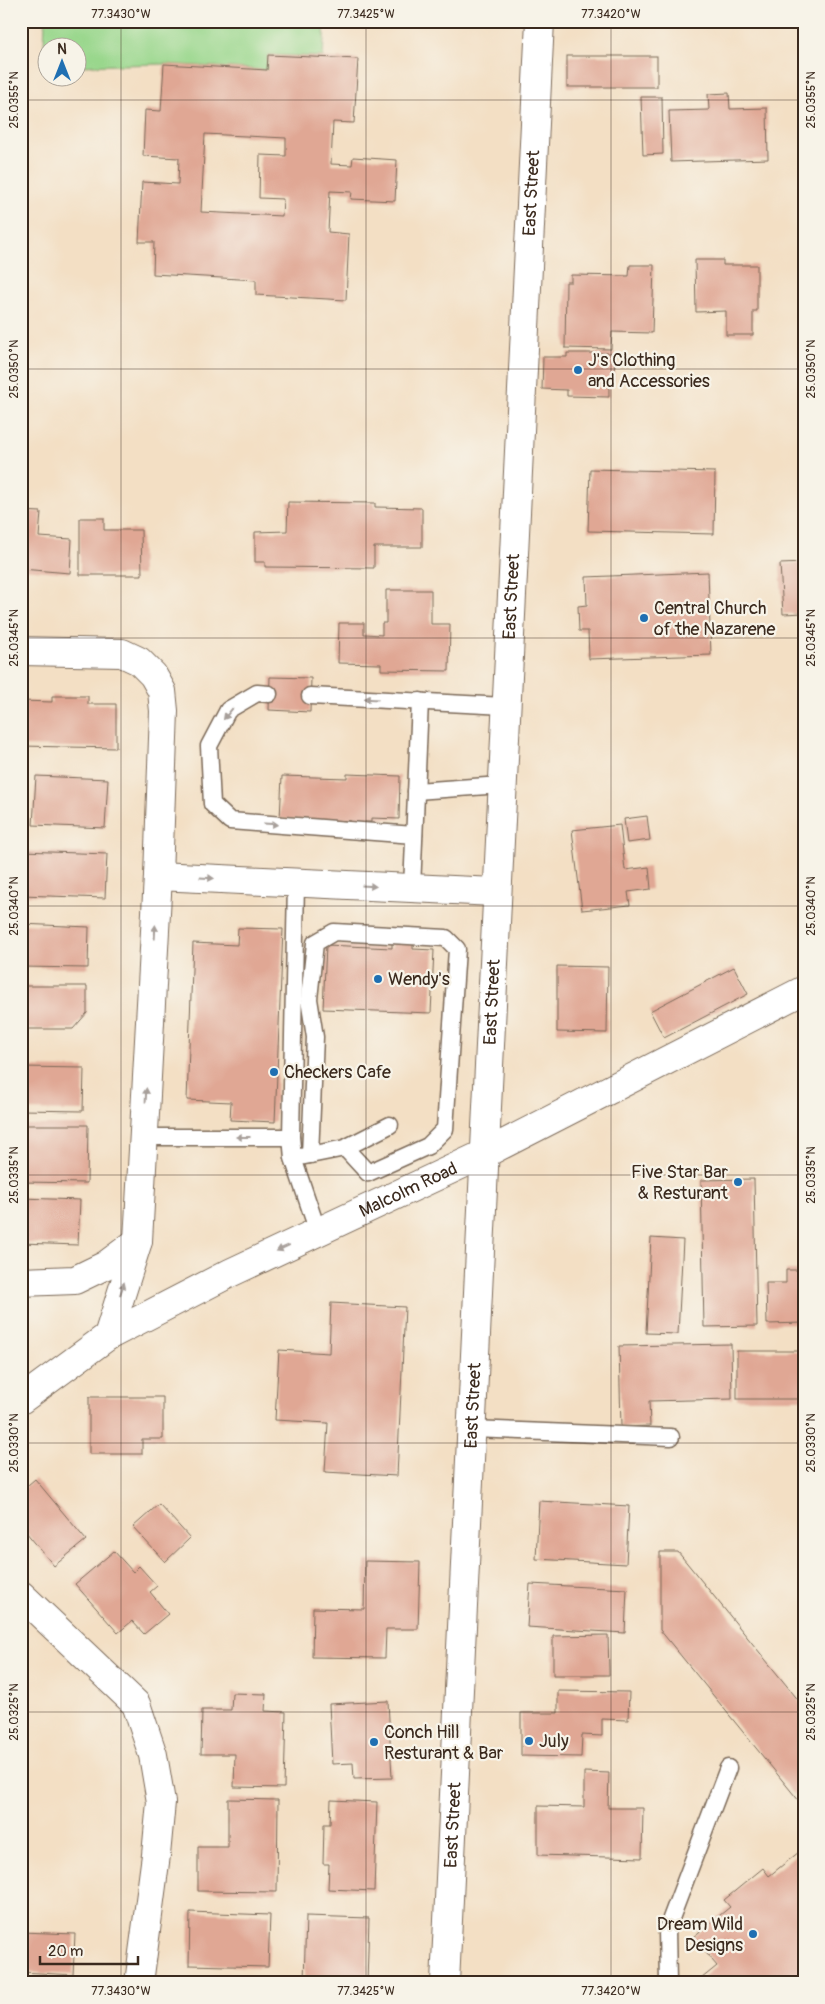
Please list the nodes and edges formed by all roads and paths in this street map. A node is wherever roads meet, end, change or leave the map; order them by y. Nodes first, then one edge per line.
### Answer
1 (540, 21) edge
2 (21, 651) edge
3 (269, 694) dead end
4 (310, 696) dead end
5 (420, 702) junction
6 (505, 706) junction
7 (501, 785) junction
8 (416, 791) junction
9 (414, 835) junction
10 (158, 876) junction
11 (296, 882) junction
12 (412, 888) junction
13 (495, 892) junction
14 (804, 990) edge
15 (390, 1125) dead end
16 (144, 1137) junction
17 (291, 1137) junction
18 (345, 1148) junction
19 (486, 1153) junction
20 (310, 1156) junction
21 (293, 1158) junction
22 (318, 1232) junction
23 (138, 1241) junction
24 (21, 1282) edge
25 (108, 1336) junction
26 (21, 1400) edge
27 (472, 1429) junction
28 (671, 1437) dead end
29 (21, 1595) edge
30 (728, 1768) dead end
31 (139, 1983) edge
32 (445, 1983) edge
33 (668, 1983) edge

1 - 6 street, East Street
2 - 10 street
3 -> 9 lane
5 -> 4 lane
5 - 6 lane
5 - 8 lane
6 - 7 street, East Street
7 - 8 lane
7 - 13 street, East Street
8 - 9 lane
9 - 12 lane
10 -> 11 street
16 -> 10 street
11 -> 12 street
11 - 17 lane
12 - 13 street
13 - 19 street, East Street
14 - 19 street, Malcolm Road
15 - 18 lane
17 -> 16 lane
16 - 23 street
17 - 21 lane
18 - 20 lane
18 - 20 lane
19 - 22 street, Malcolm Road
19 - 27 street, East Street
20 - 21 lane
21 - 22 lane
22 -> 25 street, Malcolm Road
23 - 24 street
25 -> 23 street
25 - 26 street, Malcolm Road
27 - 28 lane
27 - 32 street, East Street
29 - 31 street
30 - 33 lane

